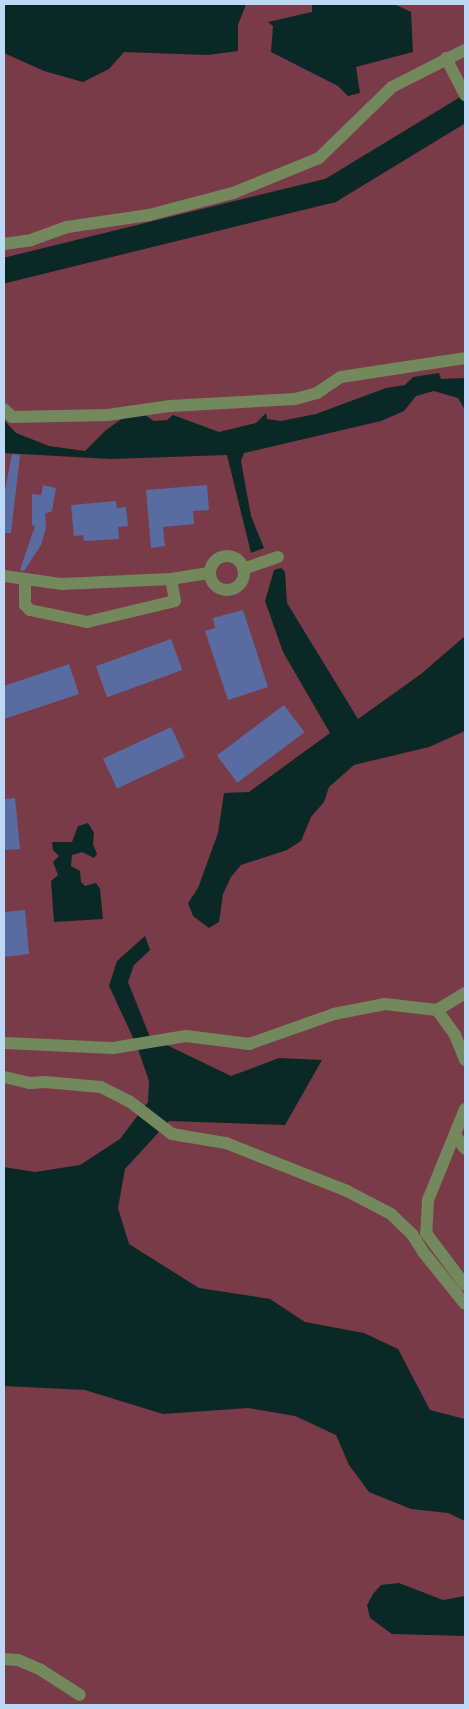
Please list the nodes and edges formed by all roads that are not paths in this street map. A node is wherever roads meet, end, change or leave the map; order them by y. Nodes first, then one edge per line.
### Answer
1 (465, 50) edge
2 (446, 58) junction
3 (465, 95) edge
4 (4, 244) edge
5 (465, 358) edge
6 (4, 409) edge
7 (278, 557) dead end
8 (249, 567) junction
9 (210, 573) junction
10 (4, 576) edge
11 (171, 579) junction
12 (25, 580) junction
13 (465, 993) edge
14 (437, 1010) junction
15 (4, 1043) edge
16 (465, 1060) edge
17 (4, 1077) edge
18 (465, 1108) edge
19 (455, 1135) junction
20 (465, 1149) edge
21 (465, 1285) edge
22 (465, 1304) edge
23 (4, 1660) edge
24 (80, 1695) dead end

1 - 2 lane
2 - 3 lane
2 - 4 lane
5 - 6 lane
7 - 8 lane
8 - 9 lane
8 - 9 lane
9 - 11 lane
10 - 12 lane
11 - 12 lane
11 - 12 lane
13 - 14 lane
14 - 15 lane
14 - 16 lane
17 - 22 lane
18 - 19 lane
19 - 20 lane
19 - 21 lane
23 - 24 lane

